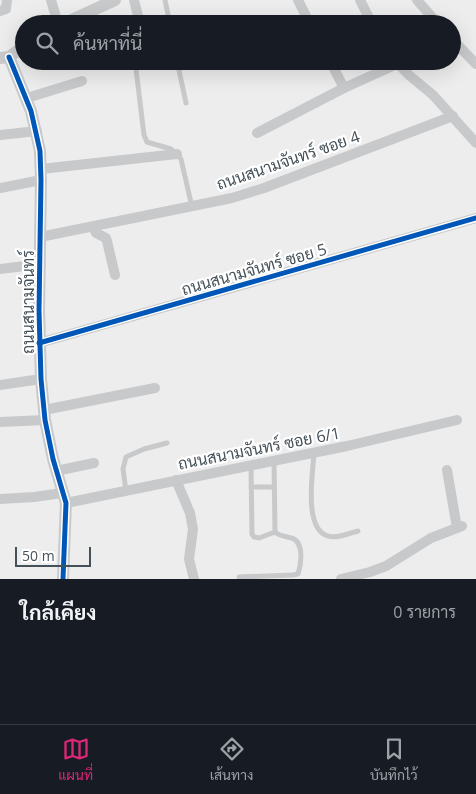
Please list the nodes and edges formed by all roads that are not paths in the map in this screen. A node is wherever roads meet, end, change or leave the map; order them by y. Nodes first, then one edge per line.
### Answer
1 (7, 0) edge
2 (51, 0) edge
3 (115, 0) edge
4 (134, 0) edge
5 (165, 0) edge
6 (298, 0) edge
7 (360, 0) edge
8 (417, 0) edge
9 (0, 11) edge
10 (55, 15) edge
11 (83, 15) edge
12 (138, 15) edge
13 (168, 15) edge
14 (306, 15) edge
15 (368, 15) edge
16 (430, 15) edge
17 (461, 48) edge
18 (5, 57) edge
19 (476, 64) edge
20 (136, 70) edge
21 (179, 70) edge
22 (335, 70) edge
23 (380, 70) edge
24 (405, 70) edge
25 (82, 81) dead end
26 (344, 88) junction
27 (27, 98) junction
28 (186, 103) dead end
29 (453, 116) junction
30 (37, 130) junction
31 (257, 133) dead end
32 (0, 135) edge
33 (476, 143) edge
34 (177, 154) junction
35 (41, 175) junction
36 (0, 188) edge
37 (192, 207) junction
38 (476, 218) edge
39 (94, 227) junction
40 (40, 237) junction
41 (40, 264) junction
42 (0, 268) edge
43 (115, 275) dead end
44 (39, 343) junction
45 (40, 379) junction
46 (0, 385) edge
47 (156, 388) dead end
48 (45, 415) junction
49 (457, 420) dead end
50 (0, 422) edge
51 (166, 443) dead end
52 (314, 452) junction
53 (274, 460) junction
54 (94, 462) dead end
55 (251, 465) junction
56 (56, 470) junction
57 (447, 470) dead end
58 (176, 480) junction
59 (251, 487) junction
60 (274, 487) junction
61 (126, 491) junction
62 (64, 498) junction
63 (0, 499) edge
64 (358, 531) dead end
65 (275, 532) junction
66 (240, 577) dead end
67 (63, 579) edge
68 (194, 579) edge
69 (341, 579) edge

1 - 9 street
2 - 10 street
3 - 11 street
4 - 12 street
5 - 13 lane
6 - 14 street
7 - 15 street
8 - 16 street
17 - 19 street
18 - 27 street, ถนนสนามจันทร์
20 - 34 lane
21 - 28 lane
22 - 26 street
23 - 26 street
24 - 29 street
25 - 27 street
26 - 31 street
27 - 30 street, ถนนสนามจันทร์
29 - 33 street
29 - 37 street, ถนนสนามจันทร์ ซอย 4
30 - 32 street
30 - 35 street, ถนนสนามจันทร์
34 - 35 street
34 - 37 lane
35 - 36 street
35 - 40 street, ถนนสนามจันทร์
37 - 39 street, ถนนสนามจันทร์ ซอย 4
38 - 44 street, ถนนสนามจันทร์ ซอย 5
39 - 40 street, ถนนสนามจันทร์ ซอย 4
39 - 43 street
40 - 41 street, ถนนสนามจันทร์
41 - 42 street
41 - 44 street, ถนนสนามจันทร์
44 - 45 street, ถนนสนามจันทร์
45 - 46 street
45 - 48 street, ถนนสนามจันทร์
47 - 48 street
48 - 50 street
48 - 56 street, ถนนสนามจันทร์
49 - 52 street, ถนนสนามจันทร์ ซอย 6/1
51 - 61 lane
52 - 53 street, ถนนสนามจันทร์ ซอย 6/1
52 - 64 lane
53 - 55 street, ถนนสนามจันทร์ ซอย 6/1
53 - 60 lane
54 - 56 street
55 - 58 street, ถนนสนามจันทร์ ซอย 6/1
55 - 59 lane
56 - 62 street, ถนนสนามจันทร์
57 - 69 street
58 - 61 street, ถนนสนามจันทร์ ซอย 6/1
58 - 68 street
59 - 60 lane
59 - 65 lane
60 - 65 lane
61 - 62 street, ถนนสนามจันทร์ ซอย 6/1
62 - 63 street, ถนนสนามจันทร์ ซอย 6/1
62 - 67 street, ถนนสนามจันทร์
65 - 66 lane

